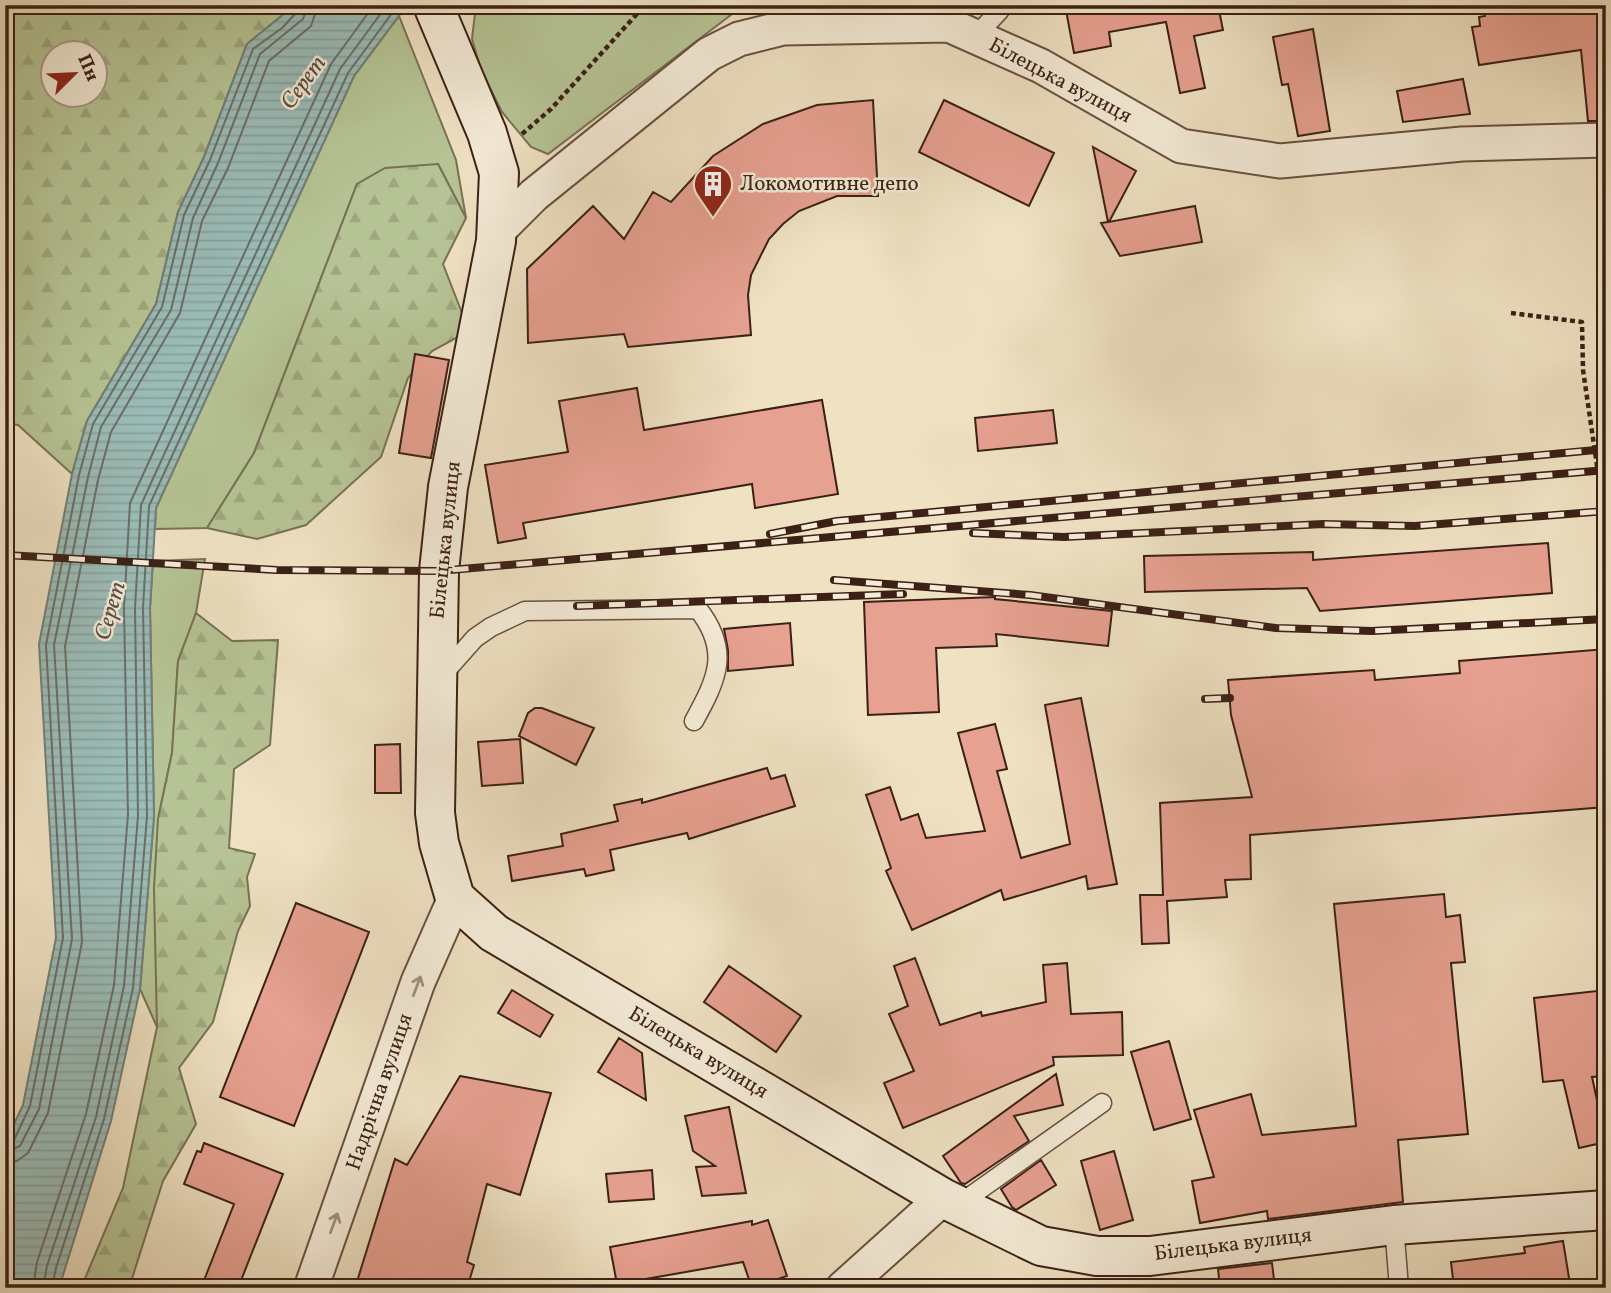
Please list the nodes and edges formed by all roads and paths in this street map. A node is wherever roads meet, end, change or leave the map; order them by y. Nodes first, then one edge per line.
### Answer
1 (433, 5) edge
2 (645, 5) edge
3 (1000, 5) edge
4 (975, 37) junction
5 (1606, 140) edge
6 (491, 145) junction
7 (496, 233) junction
8 (1511, 313) dead end
9 (1606, 527) edge
10 (436, 682) junction
11 (694, 720) dead end
12 (455, 898) junction
13 (1102, 1103) dead end
14 (951, 1202) junction
15 (1606, 1210) edge
16 (1394, 1225) junction
17 (311, 1288) edge
18 (843, 1288) edge
19 (1399, 1288) edge

1 - 6 street, Білецька вулиця
2 - 6 path
3 - 4 lane
4 - 5 street, Білецька вулиця
4 - 7 street, Білецька вулиця
6 - 7 street, Білецька вулиця
7 - 10 street, Білецька вулиця
8 - 9 path
10 - 11 lane
10 - 12 street, Білецька вулиця
12 - 14 street, Білецька вулиця
17 -> 12 street, Надрічна вулиця
13 - 14 lane
14 - 16 street, Білецька вулиця
14 - 18 street
15 - 16 street, Білецька вулиця
16 - 19 lane

